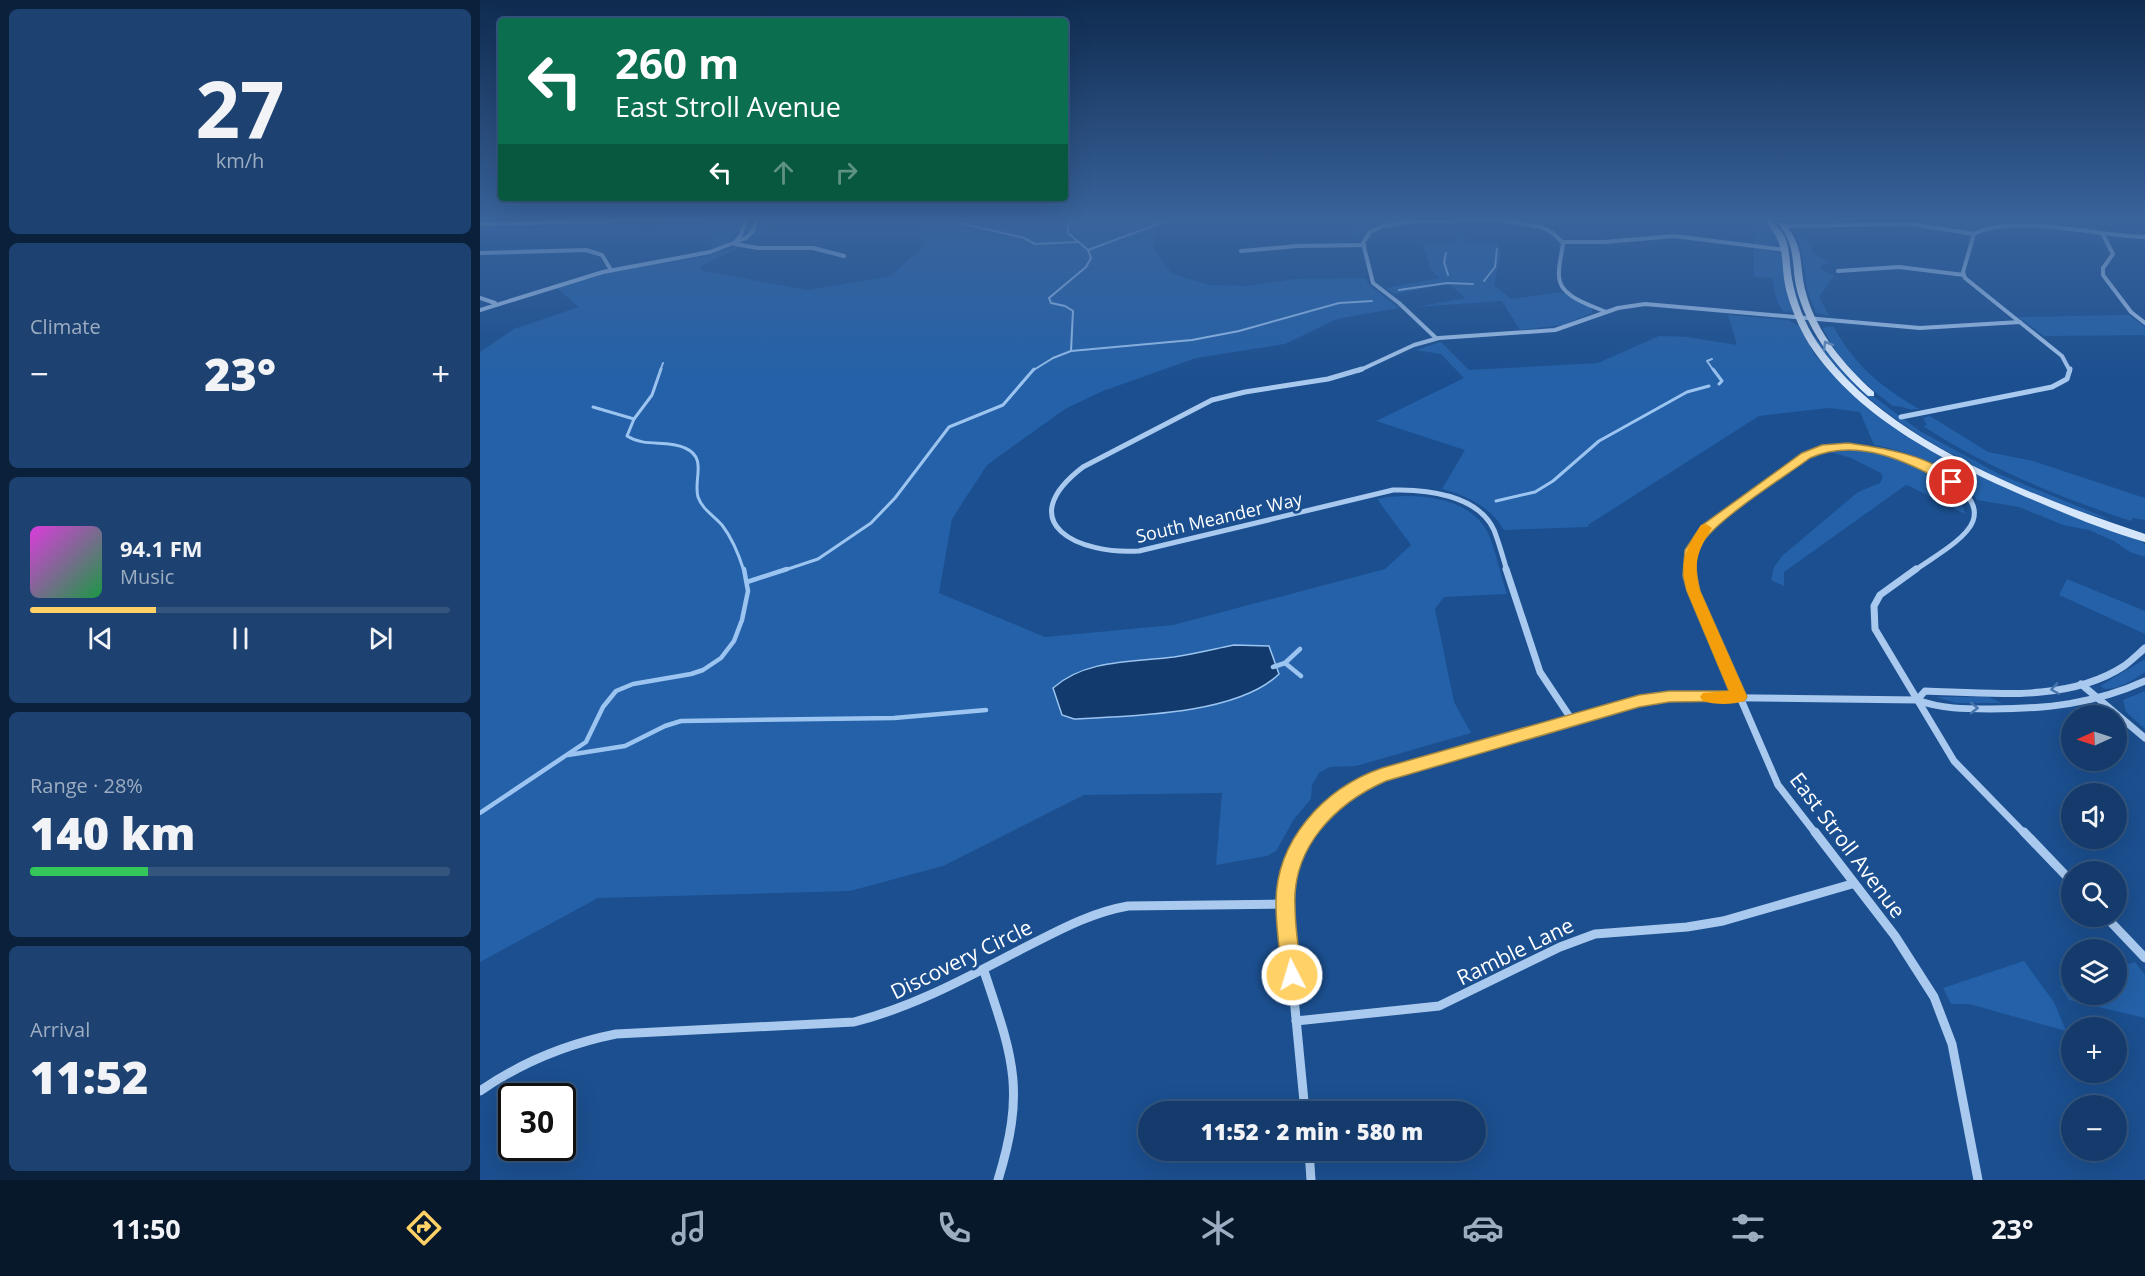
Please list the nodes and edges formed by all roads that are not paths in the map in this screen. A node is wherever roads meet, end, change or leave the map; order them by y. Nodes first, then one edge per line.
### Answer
1 (601, 273) edge
2 (1371, 273) edge
3 (1559, 273) edge
4 (1789, 273) edge
5 (1800, 273) edge
6 (1947, 273) edge
7 (2103, 273) edge
8 (1964, 275) joint
9 (480, 298) edge
10 (495, 304) junction
11 (480, 310) edge
12 (1606, 312) junction
13 (1802, 319) junction
14 (1814, 320) junction
15 (2020, 322) junction
16 (2145, 323) edge
17 (1436, 339) junction
18 (1901, 417) junction
19 (2145, 530) edge
20 (2145, 538) edge
21 (2145, 648) edge
22 (2145, 681) edge
23 (2081, 684) junction
24 (1739, 697) junction
25 (2099, 699) junction
26 (1917, 700) junction
27 (1572, 720) junction
28 (2145, 738) edge
29 (2061, 871) edge
30 (1852, 884) junction
31 (1285, 904) junction
32 (2115, 927) edge
33 (2145, 958) edge
34 (984, 971) junction
35 (1296, 1021) junction
36 (480, 1091) edge
37 (1304, 1101) edge
38 (1310, 1161) edge
39 (998, 1180) edge
40 (1311, 1180) edge
41 (1978, 1180) edge

1 - 10 street
2 - 17 street
3 - 12 street
4 - 13 street
5 - 14 street
6 - 8 street
7 - 16 street
8 - 15 street
9 - 10 street
10 - 11 street
12 - 13 street, South Meander Way
12 - 17 street, South Meander Way
13 - 14 street, South Meander Way
13 - 20 street
14 - 15 street, South Meander Way
18 -> 14 street
15 - 18 street
17 - 27 street, South Meander Way
18 - 19 street
21 - 23 street
22 - 25 street
23 - 25 street
23 -> 26 street
24 - 26 street
24 - 26 street, East Stroll Avenue
24 - 27 street
24 - 30 street, East Stroll Avenue
26 -> 25 street
25 - 28 street
26 - 29 street
27 - 31 street
30 - 35 street, Ramble Lane
30 - 41 street, East Stroll Avenue
31 - 34 street, Discovery Circle
31 - 35 street
32 - 33 street
34 - 36 street, Discovery Circle
34 - 39 street
35 - 37 street
38 - 40 street

